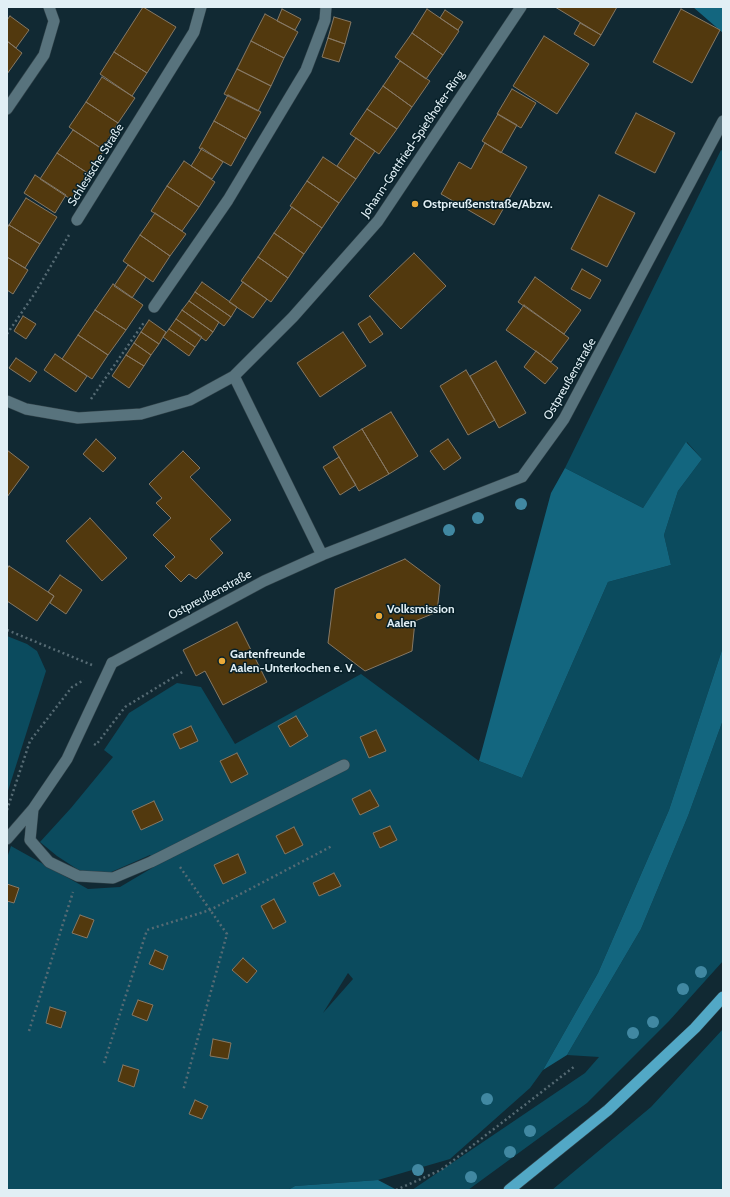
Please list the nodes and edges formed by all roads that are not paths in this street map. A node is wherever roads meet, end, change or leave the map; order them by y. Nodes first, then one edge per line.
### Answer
1 (49, 7) edge
2 (200, 7) edge
3 (326, 7) edge
4 (520, 7) edge
5 (7, 109) edge
6 (723, 121) edge
7 (77, 220) road end
8 (154, 307) road end
9 (234, 376) junction
10 (7, 401) edge
11 (322, 555) junction
12 (344, 765) dead end
13 (33, 809) junction
14 (7, 839) edge
15 (723, 997) edge
16 (509, 1190) edge

1 - 5 street
2 - 7 street, Schlesische Straße
3 - 8 street
4 - 9 street, Johann-Gottfried-Spießhofer-Ring
6 - 11 street, Ostpreußenstraße
9 - 10 street, Johann-Gottfried-Spießhofer-Ring
9 - 11 street
11 - 13 street, Ostpreußenstraße
12 - 13 street
13 - 14 street
15 - 16 highway

